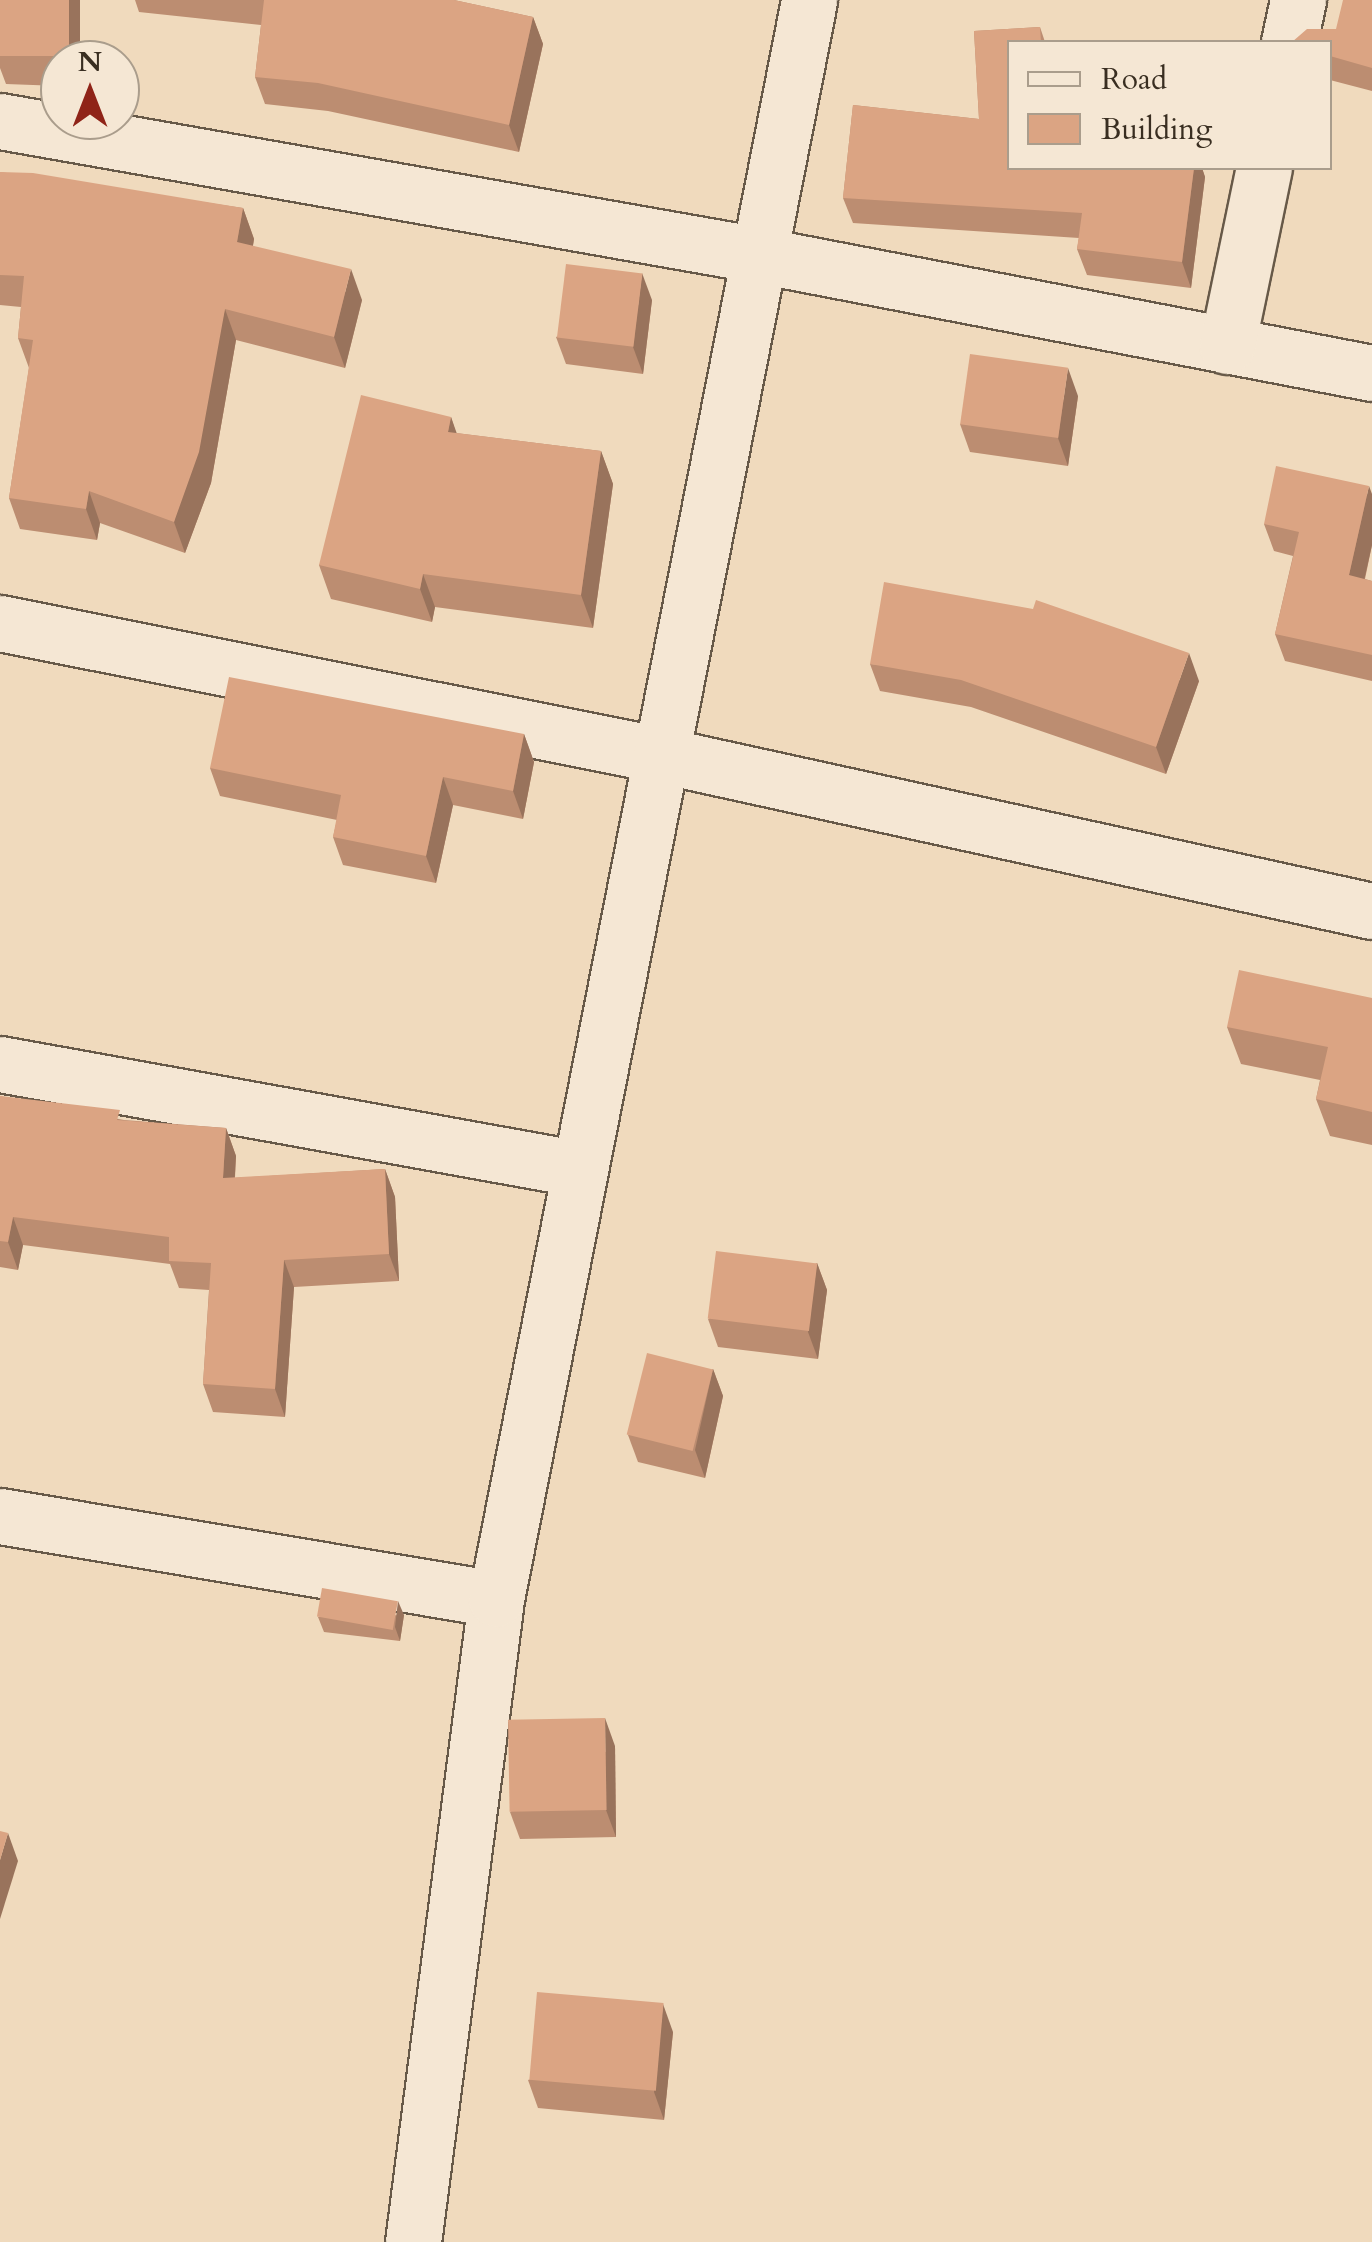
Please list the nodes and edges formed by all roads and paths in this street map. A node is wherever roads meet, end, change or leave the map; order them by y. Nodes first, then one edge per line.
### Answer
1 (809, 0) edge
2 (1298, 0) edge
3 (1289, 40) edge
4 (0, 120) edge
5 (1264, 170) edge
6 (759, 255) junction
7 (1227, 346) junction
8 (1372, 373) edge
9 (0, 624) edge
10 (661, 755) junction
11 (1372, 910) edge
12 (0, 1064) edge
13 (580, 1169) junction
14 (0, 1516) edge
15 (496, 1599) junction
16 (412, 2242) edge

1 - 6 street
2 - 3 street
4 - 6 street
5 - 7 street
6 - 7 street
6 - 10 street
7 - 8 street
9 - 10 street
10 - 11 street
10 - 13 street
12 - 13 street
13 - 15 street
14 - 15 street
15 - 16 street

